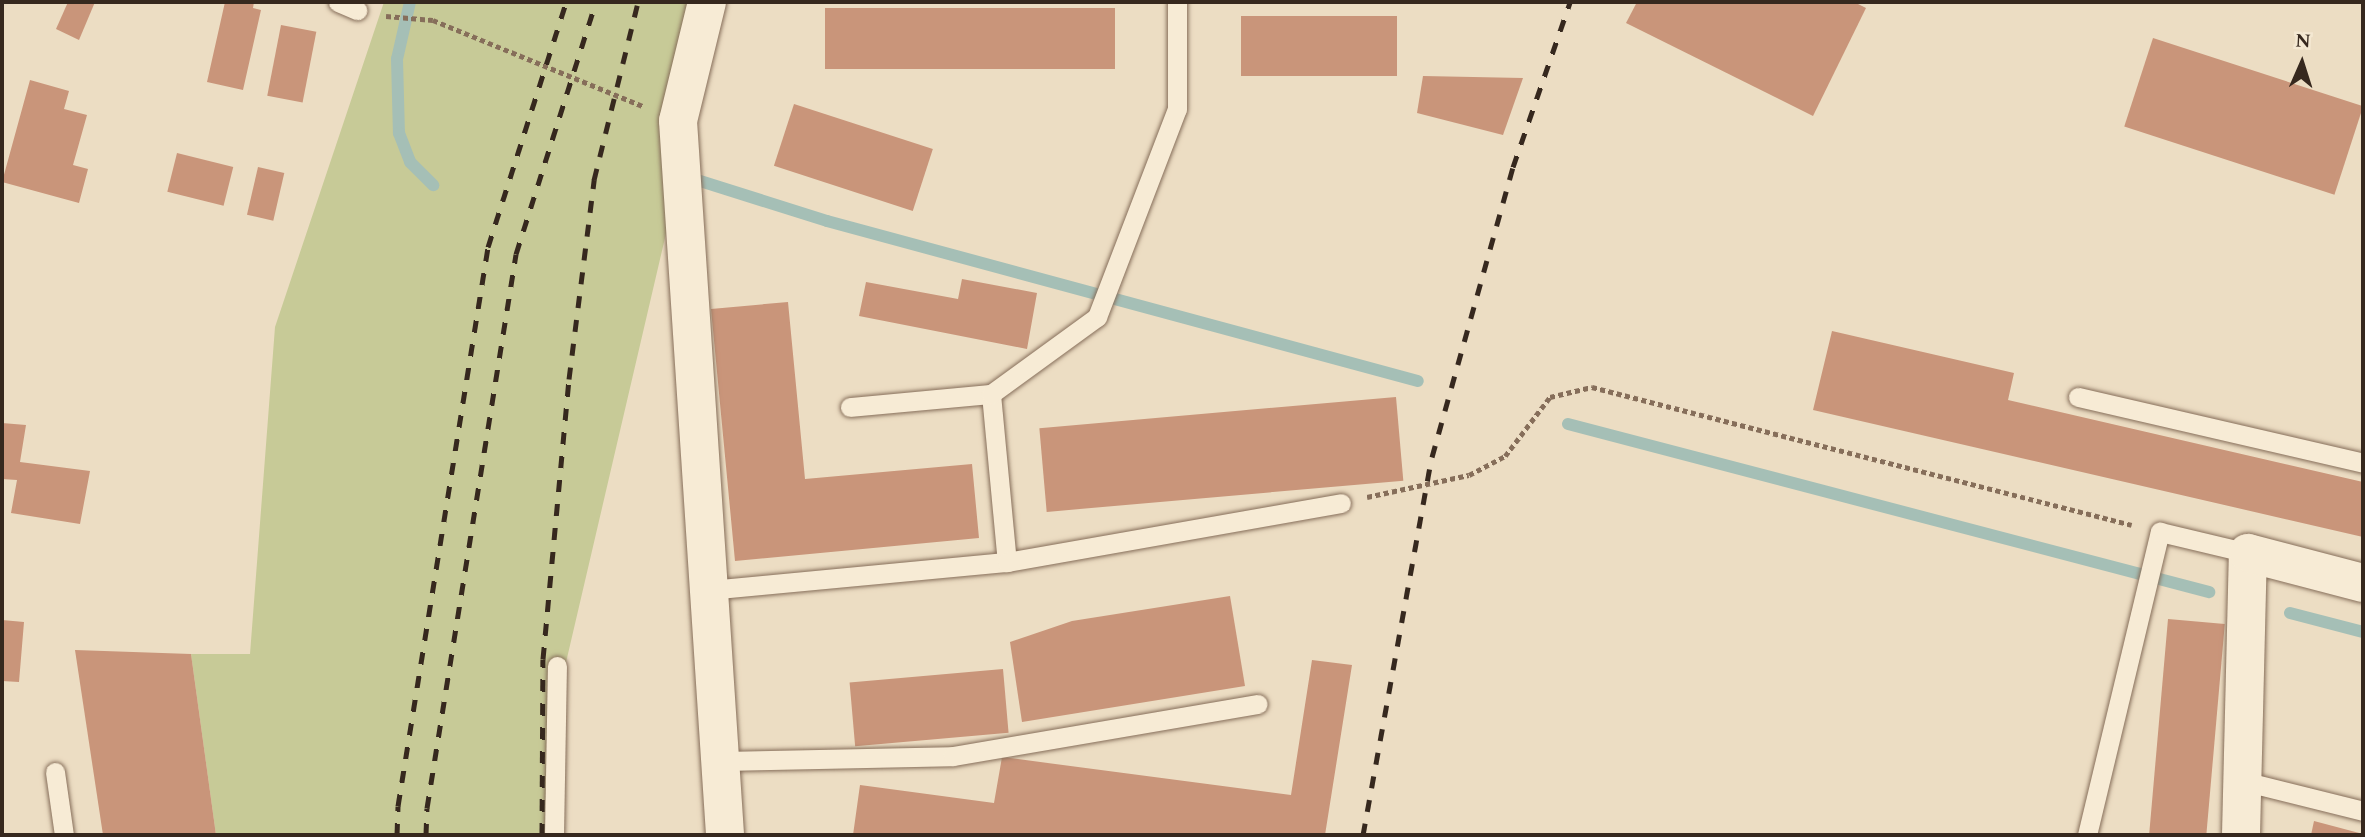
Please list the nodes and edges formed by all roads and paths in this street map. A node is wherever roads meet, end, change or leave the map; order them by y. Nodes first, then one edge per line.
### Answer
1 (338, 2) edge
2 (707, 2) edge
3 (1177, 2) edge
4 (357, 10) dead end
5 (383, 15) dead end
6 (678, 121) junction
7 (991, 394) junction
8 (2078, 397) dead end
9 (850, 407) dead end
10 (2363, 463) edge
11 (1341, 503) joint
12 (2160, 532) junction
13 (2248, 553) junction
14 (1007, 562) junction
15 (2363, 583) edge
16 (709, 590) junction
17 (557, 666) dead end
18 (1258, 704) dead end
19 (720, 761) junction
20 (55, 772) dead end
21 (2242, 781) junction
22 (2363, 811) edge
23 (64, 835) edge
24 (554, 835) edge
25 (725, 835) edge
26 (2087, 835) edge
27 (2241, 835) edge

1 - 4 lane
2 - 6 street
3 - 7 lane
5 - 6 path
6 - 16 street
7 - 9 lane
7 - 14 lane
8 - 10 lane
11 - 12 path
11 - 14 lane
12 - 13 lane
12 - 26 lane
13 - 15 street
13 - 21 street
14 - 16 lane
16 - 19 street
17 - 24 lane
18 - 19 lane
19 - 25 street
20 - 23 lane
21 - 22 lane
21 - 27 street

